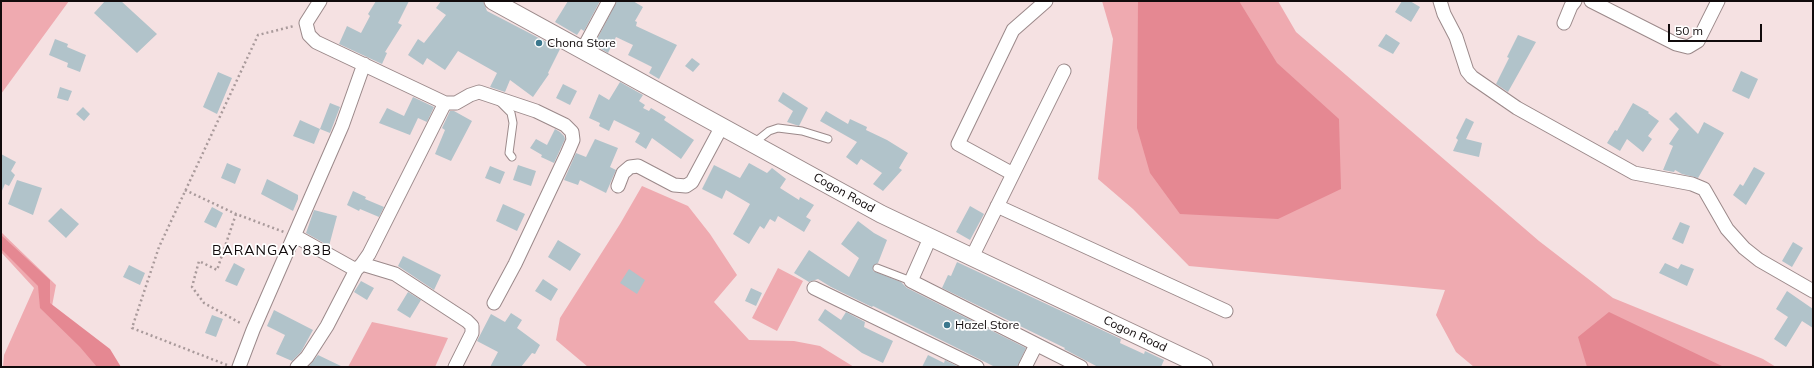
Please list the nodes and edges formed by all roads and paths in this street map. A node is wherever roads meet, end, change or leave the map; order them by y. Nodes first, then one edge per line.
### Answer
1 (320, 1) edge
2 (493, 1) edge
3 (609, 1) edge
4 (1046, 1) edge
5 (1440, 1) edge
6 (1575, 1) edge
7 (1591, 1) edge
8 (1718, 1) edge
9 (306, 23) junction
10 (1564, 24) dead end
11 (583, 50) junction
12 (364, 64) junction
13 (1064, 71) dead end
14 (494, 97) junction
15 (445, 103) junction
16 (722, 126) junction
17 (828, 139) dead end
18 (753, 144) junction
19 (512, 157) dead end
20 (1013, 174) junction
21 (618, 186) dead end
22 (185, 190) junction
23 (997, 206) junction
24 (236, 214) junction
25 (295, 236) junction
26 (930, 238) junction
27 (972, 257) junction
28 (359, 267) junction
29 (877, 268) dead end
30 (911, 281) junction
31 (814, 288) dead end
32 (1813, 291) edge
33 (494, 303) dead end
34 (1226, 310) dead end
35 (253, 330) junction
36 (1036, 345) junction
37 (1075, 366) edge
38 (234, 367) edge
39 (239, 367) edge
40 (297, 367) edge
41 (455, 367) edge
42 (978, 367) edge
43 (1025, 367) edge
44 (1204, 367) edge

1 - 9 street
2 - 11 street, Cogon Road
3 - 11 street
4 - 20 street
5 - 32 street
6 - 10 street
7 - 8 street
9 - 12 street
9 - 22 path
11 - 16 street, Cogon Road
12 - 15 street
12 - 25 street
13 - 20 street
14 - 15 street
14 - 19 lane
14 - 33 street
15 - 28 street
16 - 18 street, Cogon Road
16 - 21 street
17 - 18 lane
18 - 26 street, Cogon Road
20 - 23 street
22 - 24 path
22 - 38 path
23 - 27 street
23 - 34 street
24 - 25 path
24 - 35 path
25 - 28 street
25 - 35 street
26 - 27 street, Cogon Road
26 - 30 street
27 - 44 street, Cogon Road
28 - 40 street
28 - 41 street
29 - 30 lane
30 - 36 street
31 - 42 street
35 - 39 street
36 - 37 street
36 - 43 street

